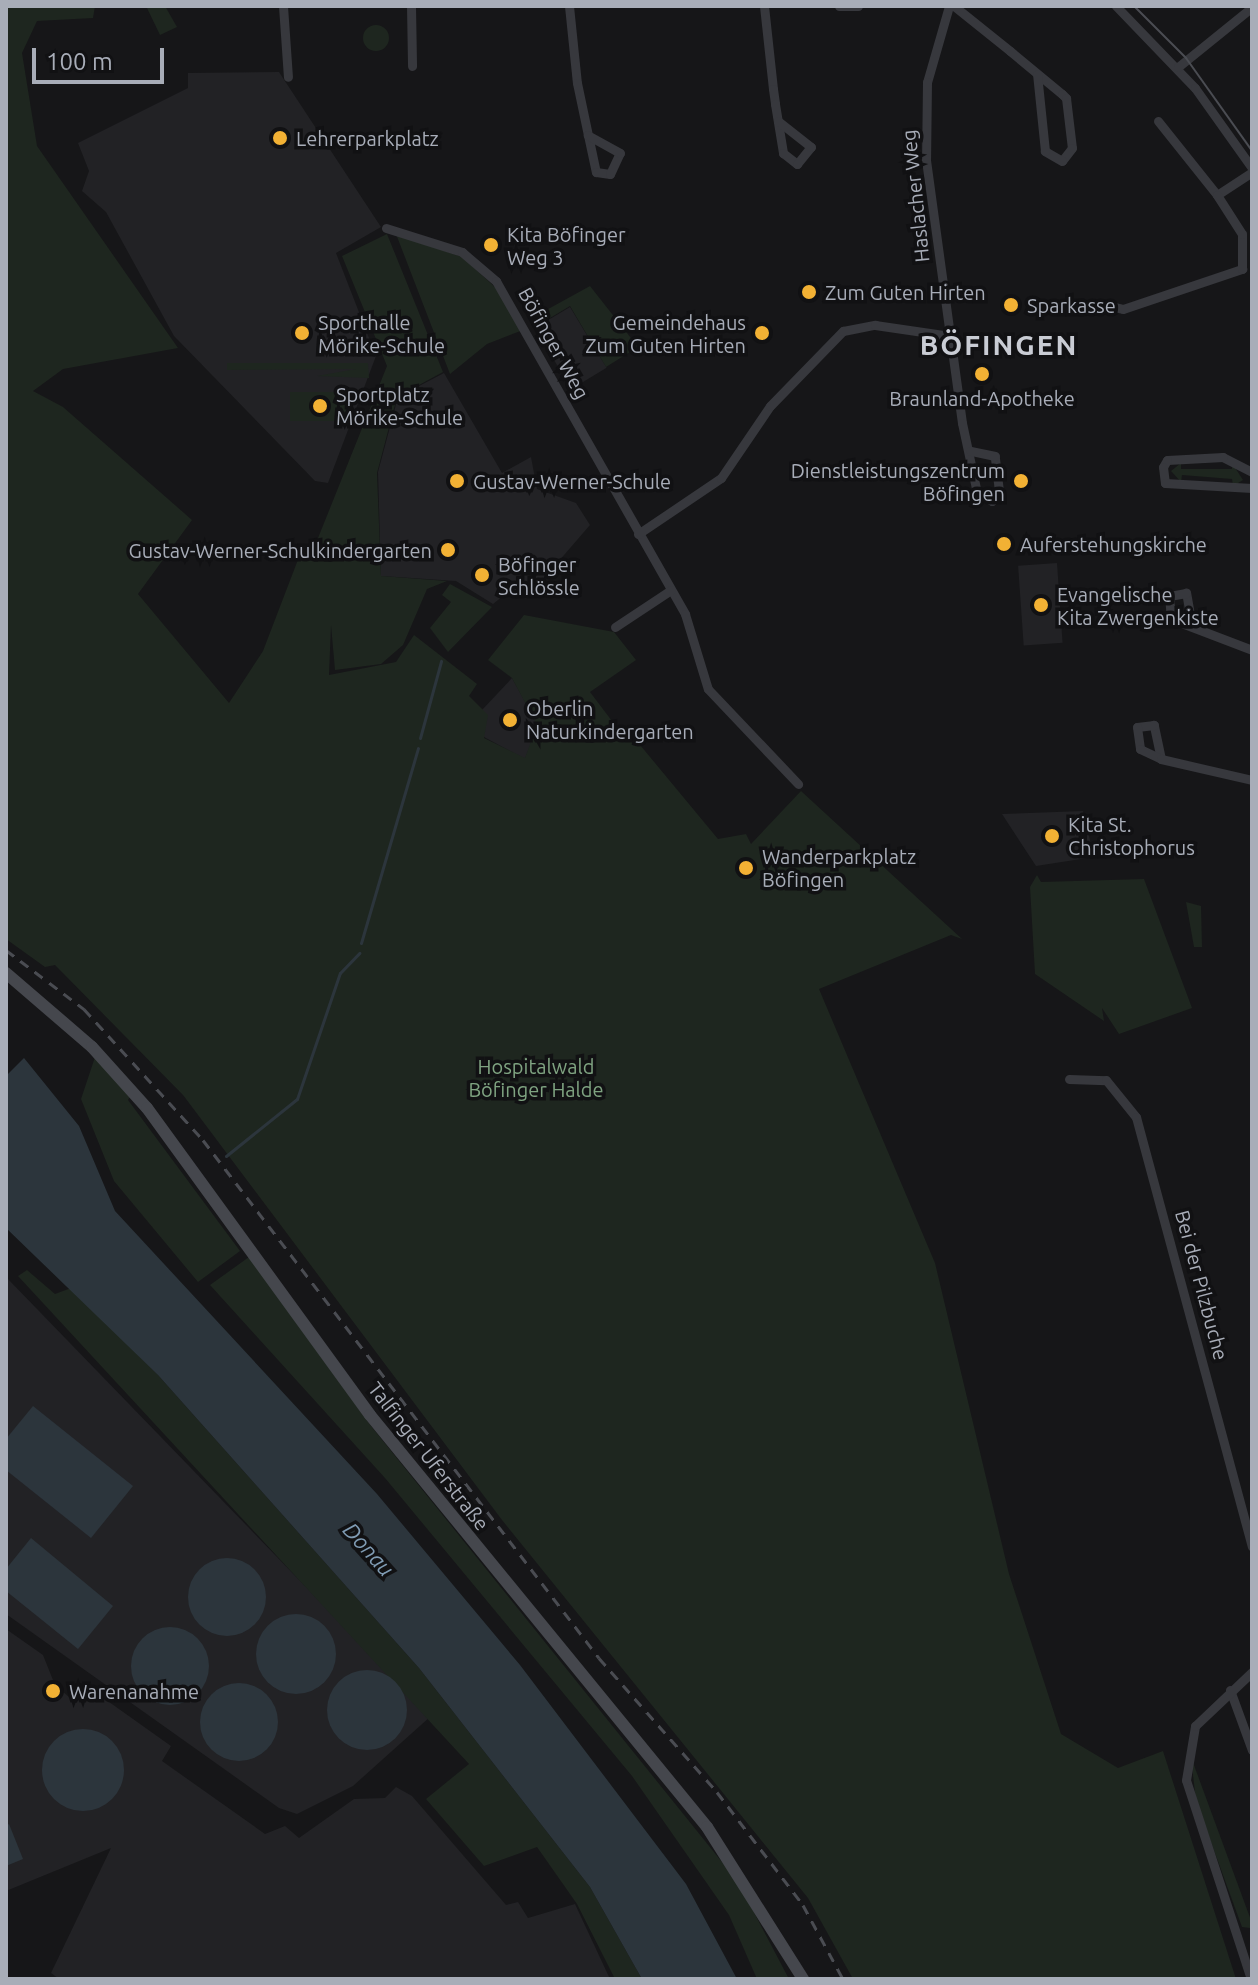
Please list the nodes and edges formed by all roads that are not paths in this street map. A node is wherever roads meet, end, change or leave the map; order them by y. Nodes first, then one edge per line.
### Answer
1 (283, 6) edge
2 (411, 6) edge
3 (569, 6) edge
4 (764, 6) edge
5 (839, 6) edge
6 (858, 6) edge
7 (952, 6) edge
8 (1116, 6) edge
9 (1249, 9) edge
10 (1252, 21) edge
11 (412, 66) dead end
12 (1178, 67) junction
13 (1037, 74) junction
14 (288, 77) dead end
15 (778, 121) junction
16 (1158, 121) dead end
17 (588, 135) dead end
18 (1252, 170) edge
19 (1217, 195) junction
20 (386, 228) dead end
21 (1106, 305) dead end
22 (950, 336) junction
23 (971, 451) junction
24 (1250, 470) edge
25 (1247, 489) edge
26 (638, 534) junction
27 (671, 590) junction
28 (1192, 626) dead end
29 (615, 627) dead end
30 (1252, 650) edge
31 (1161, 759) dead end
32 (1252, 780) edge
33 (798, 784) dead end
34 (6, 973) edge
35 (1069, 1079) dead end
36 (1252, 1547) edge
37 (1252, 1672) edge
38 (1230, 1690) junction
39 (1252, 1750) edge
40 (803, 1979) edge
41 (1251, 1979) edge

1 - 14 street
2 - 11 street
3 - 17 street
4 - 15 street
5 - 6 street
7 - 13 street, Haslacher Weg
7 - 22 street, Haslacher Weg
8 - 12 street
9 - 10 street
9 - 12 street
12 - 18 street
13 - 13 street, Haslacher Weg
15 - 15 street
16 - 19 street
18 - 19 street
19 - 21 street
20 - 26 street, Böfinger Weg
22 - 23 street, Haslacher Weg
22 - 26 street
23 - 23 street, Haslacher Weg
24 - 25 street
24 - 25 street
26 - 27 street, Böfinger Weg
27 - 29 street
27 - 33 street, Böfinger Weg
28 - 30 street
31 - 32 street
34 - 40 street, Talfinger Uferstraße
35 - 36 street, Bei der Pilzbuche
37 - 38 street
38 - 39 street
38 - 41 street

